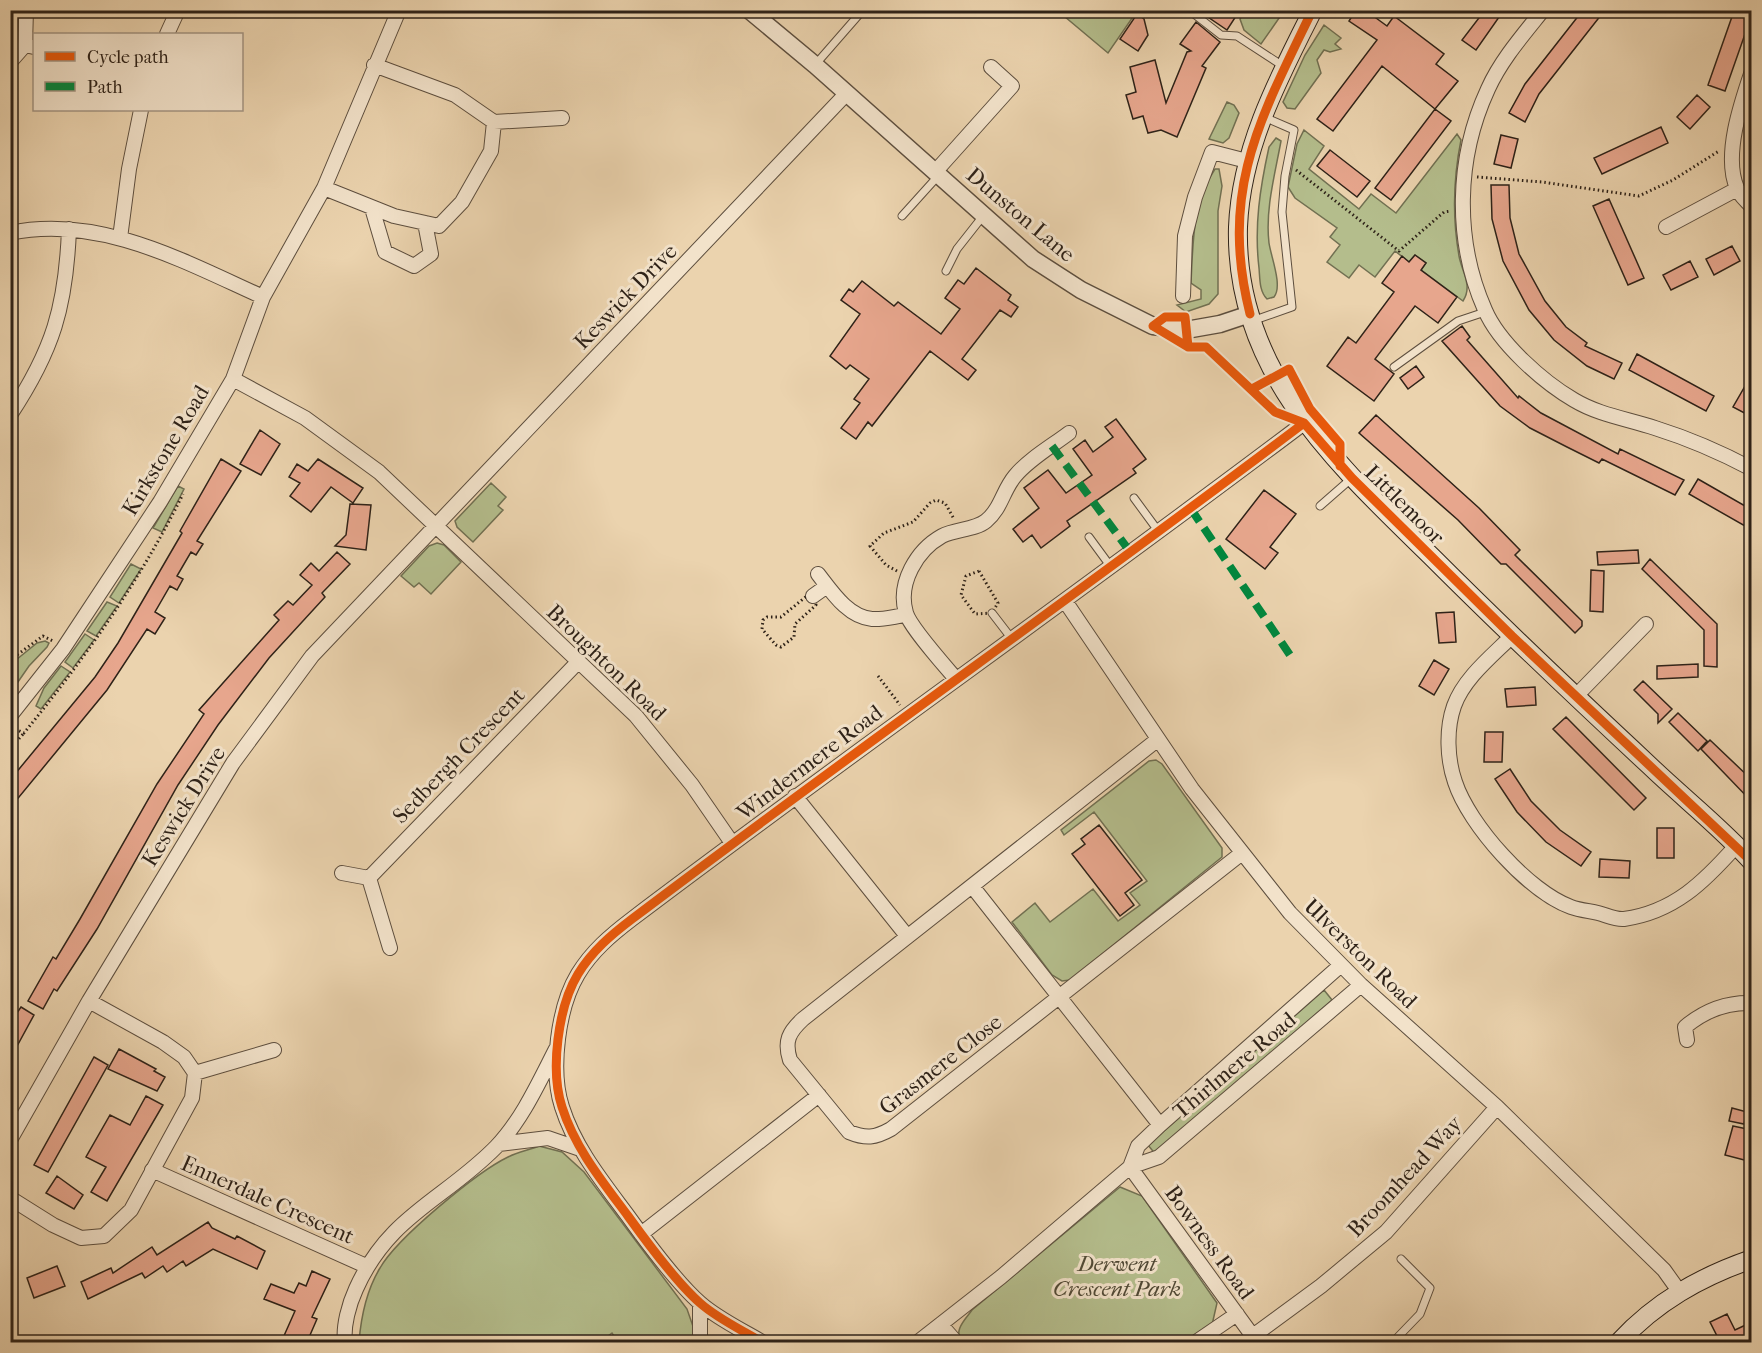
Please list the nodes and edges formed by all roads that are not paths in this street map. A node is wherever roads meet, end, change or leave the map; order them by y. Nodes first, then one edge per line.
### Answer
1 (26, 10) edge
2 (178, 10) edge
3 (399, 10) edge
4 (748, 10) edge
5 (863, 10) edge
6 (1189, 10) edge
7 (1312, 10) edge
8 (1543, 10) edge
9 (167, 33) edge
10 (30, 46) edge
11 (10, 62) edge
12 (374, 65) junction
13 (815, 65) junction
14 (991, 67) dead end
15 (1285, 68) junction
16 (1752, 71) edge
17 (846, 94) junction
18 (141, 111) edge
19 (1262, 116) junction
20 (562, 118) dead end
21 (494, 122) junction
22 (1247, 160) junction
23 (937, 174) junction
24 (324, 188) junction
25 (1737, 189) junction
26 (372, 207) junction
27 (1752, 207) edge
28 (984, 214) junction
29 (902, 216) dead end
30 (425, 223) junction
31 (1666, 227) dead end
32 (69, 229) junction
33 (10, 233) edge
34 (120, 238) junction
35 (946, 271) dead end
36 (1183, 296) dead end
37 (263, 297) junction
38 (1485, 312) junction
39 (1251, 318) junction
40 (1394, 367) dead end
41 (233, 379) junction
42 (10, 415) edge
43 (1304, 423) junction
44 (1069, 433) dead end
45 (1752, 469) edge
46 (1352, 478) junction
47 (1134, 498) dead end
48 (1320, 506) dead end
49 (434, 527) junction
50 (1159, 532) junction
51 (1089, 537) dead end
52 (1111, 567) junction
53 (813, 596) road end
54 (1065, 601) junction
55 (992, 613) road end
56 (906, 615) junction
57 (1646, 624) dead end
58 (1512, 636) junction
59 (1012, 639) junction
60 (578, 662) junction
61 (956, 679) junction
62 (1576, 696) junction
63 (10, 716) edge
64 (1158, 740) junction
65 (795, 796) junction
66 (732, 843) junction
67 (1736, 846) junction
68 (1242, 853) junction
69 (1752, 862) edge
70 (342, 873) dead end
71 (369, 878) junction
72 (972, 886) junction
73 (907, 936) junction
74 (390, 948) dead end
75 (1341, 965) junction
76 (1361, 985) junction
77 (1060, 996) junction
78 (89, 1001) junction
79 (1752, 1003) edge
80 (1688, 1040) dead end
81 (557, 1047) junction
82 (274, 1050) dead end
83 (195, 1073) junction
84 (819, 1095) junction
85 (1497, 1107) junction
86 (1160, 1125) junction
87 (10, 1140) edge
88 (499, 1144) junction
89 (580, 1149) junction
90 (1130, 1167) junction
91 (152, 1170) junction
92 (10, 1198) edge
93 (641, 1234) junction
94 (1401, 1259) dead end
95 (1752, 1259) edge
96 (366, 1266) junction
97 (1679, 1291) junction
98 (700, 1303) junction
99 (1237, 1314) junction
100 (941, 1325) junction
101 (1255, 1339) edge
102 (1626, 1340) edge
103 (345, 1342) edge
104 (700, 1342) edge
105 (762, 1342) edge
106 (918, 1342) edge
107 (956, 1342) edge
108 (1196, 1342) edge
109 (1393, 1342) edge

1 - 10 street
2 - 9 street
3 - 12 street, Kirkstone Road
4 - 13 street, Dunston Lane
5 - 13 lane
6 - 15 lane
7 - 15 main road, Littlemoor
8 - 38 street
10 - 11 street
12 - 21 street
12 - 24 street, Kirkstone Road
13 - 17 street, Dunston Lane
14 - 23 street, Dunston Lane
15 - 19 main road, Littlemoor
16 - 25 street
17 - 23 street, Dunston Lane
17 - 49 street, Keswick Drive
18 - 34 street
19 - 22 main road, Littlemoor
19 - 39 lane
20 - 21 street
21 - 30 street
22 - 36 street
22 - 39 main road, Littlemoor
23 - 28 street, Dunston Lane
23 - 29 lane
24 - 26 street
24 - 37 street, Kirkstone Road
25 - 27 street
25 - 31 street
26 - 30 street
26 - 30 street
28 - 35 lane
28 - 39 street, Dunston Lane
32 - 33 street
32 - 34 street
32 - 42 street
34 - 37 street
37 - 41 street, Kirkstone Road
38 - 40 lane
38 - 45 street
39 - 43 main road, Littlemoor
41 - 49 street
41 - 63 street, Kirkstone Road
43 - 46 main road, Littlemoor
43 - 50 street, Windermere Road
44 - 56 street
46 - 48 lane
46 - 58 main road, Littlemoor
47 - 50 lane
49 - 60 street, Broughton Road
49 - 78 street, Keswick Drive
50 - 52 street, Windermere Road
51 - 52 lane
52 - 54 street, Windermere Road
53 - 56 street
54 - 59 street, Windermere Road
54 - 64 street, Ulverston Road
55 - 59 lane
56 - 61 street
57 - 62 street
58 - 62 main road, Littlemoor
58 - 67 street
59 - 61 street, Windermere Road
60 - 66 street, Broughton Road
60 - 71 street, Sedbergh Crescent
61 - 65 street, Windermere Road
62 - 67 main road, Littlemoor
64 - 68 street, Ulverston Road
64 - 72 street, Grasmere Close
65 - 66 street, Windermere Road
65 - 73 street
66 - 81 street, Windermere Road
67 - 69 main road, Littlemoor
68 - 75 street, Ulverston Road
68 - 77 street, Grasmere Close
70 - 71 street
71 - 74 street
72 - 73 street, Grasmere Close
72 - 77 street
73 - 84 street, Grasmere Close
75 - 76 street, Ulverston Road
75 - 86 street, Thirlmere Road
76 - 85 street, Ulverston Road
76 - 90 street, Thirlmere Road
77 - 84 street, Grasmere Close
77 - 86 street
78 - 83 street
78 - 87 street, Keswick Drive
79 - 80 street
81 - 88 street, Windermere Road
81 - 89 street, Windermere Road
82 - 83 street
83 - 91 street, Ennerdale Crescent
84 - 93 street
85 - 97 street, Ulverston Road
85 - 101 street, Broomhead Way
86 - 90 street, Thirlmere Road
88 - 89 street
88 - 96 street, Windermere Road
89 - 93 street, Windermere Road
90 - 99 street, Bowness Road
90 - 100 street, Thirlmere Road
91 - 92 street, Ennerdale Crescent
91 - 96 street, Ennerdale Crescent
93 - 98 street
94 - 109 lane
95 - 97 main road
96 - 103 street, Windermere Road
97 - 102 main road
98 - 104 street
98 - 105 street
99 - 101 street, Bowness Road
99 - 108 street
100 - 106 street, Thirlmere Road
100 - 107 street

